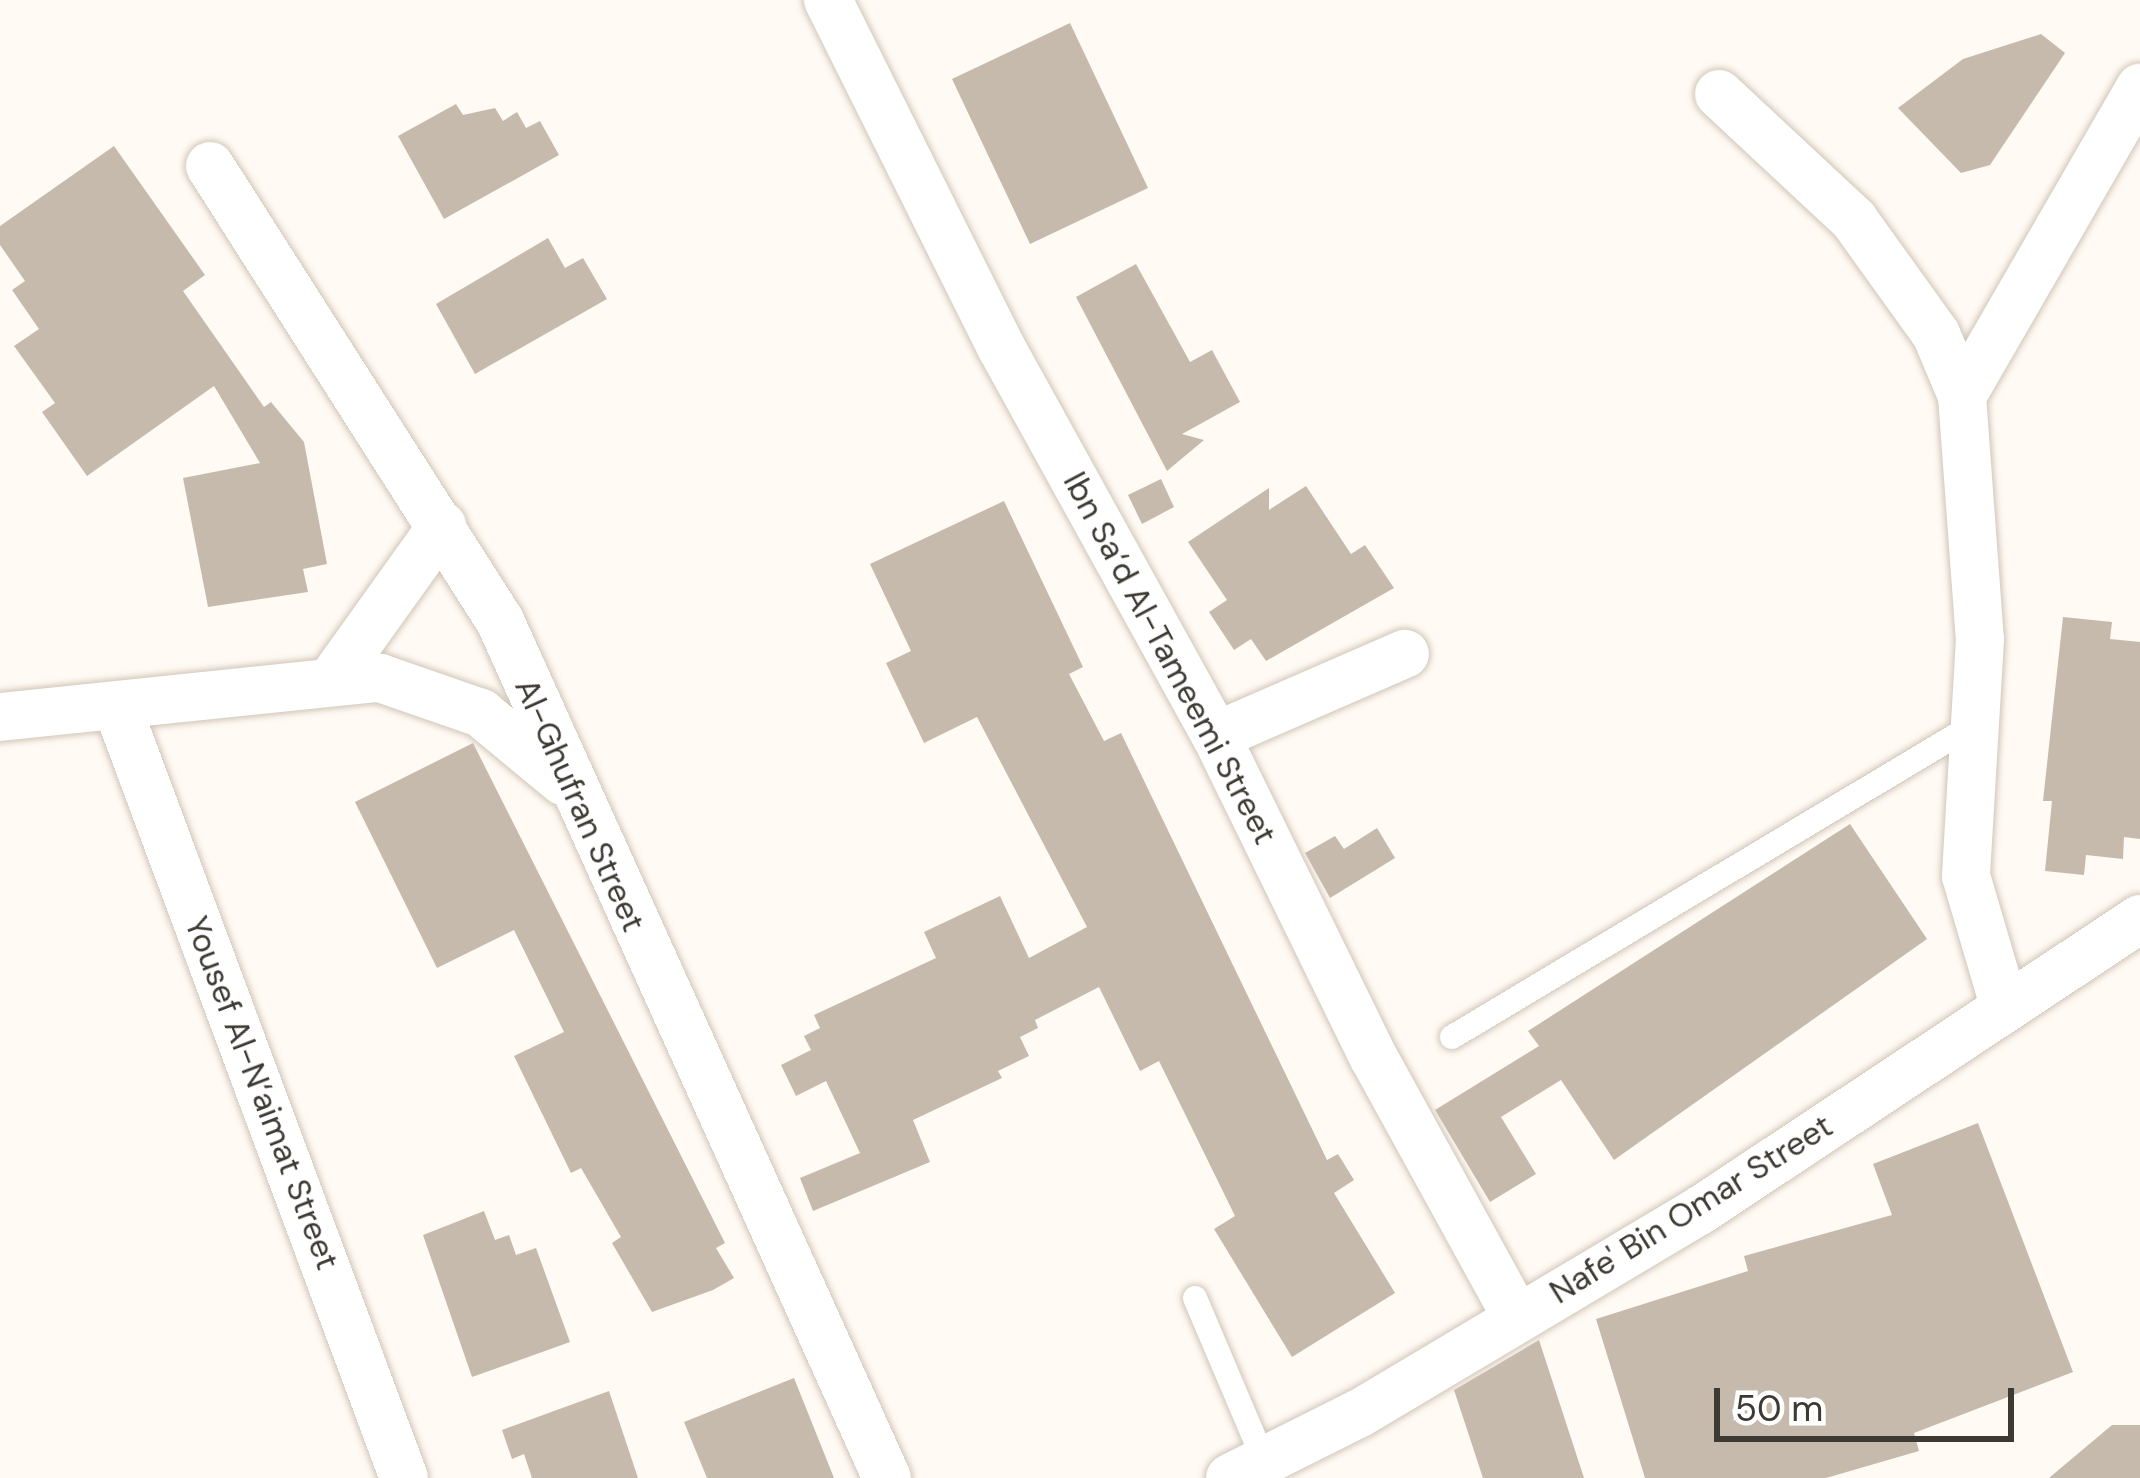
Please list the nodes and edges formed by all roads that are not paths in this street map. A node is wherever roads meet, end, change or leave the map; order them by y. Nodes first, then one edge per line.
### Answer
1 (829, 0) edge
2 (2140, 88) edge
3 (1719, 94) dead end
4 (210, 166) dead end
5 (1962, 396) junction
6 (442, 526) junction
7 (1406, 655) dead end
8 (334, 677) junction
9 (118, 709) junction
10 (0, 717) edge
11 (1977, 722) junction
12 (1216, 736) junction
13 (578, 798) junction
14 (2140, 919) edge
15 (2003, 1002) junction
16 (1452, 1037) dead end
17 (1196, 1298) dead end
18 (1516, 1315) junction
19 (1248, 1471) edge
20 (404, 1478) edge
21 (887, 1478) edge

1 - 12 street, Ibn Sa‘d Al-Tameemi Street
2 - 5 street
3 - 5 street
4 - 6 street, Al-Ghufran Street
5 - 11 street
6 - 8 street
6 - 13 street, Al-Ghufran Street
7 - 12 street
8 - 9 street
8 - 13 street
9 - 10 street
9 - 20 street, Yousef Al-N‘aimat Street
11 - 15 street
11 - 16 lane
12 - 18 street, Ibn Sa‘d Al-Tameemi Street
13 - 21 street, Al-Ghufran Street
14 - 15 street, Nafe' Bin Omar Street
15 - 18 street, Nafe' Bin Omar Street
17 - 19 lane
18 - 19 street, Nafe' Bin Omar Street

